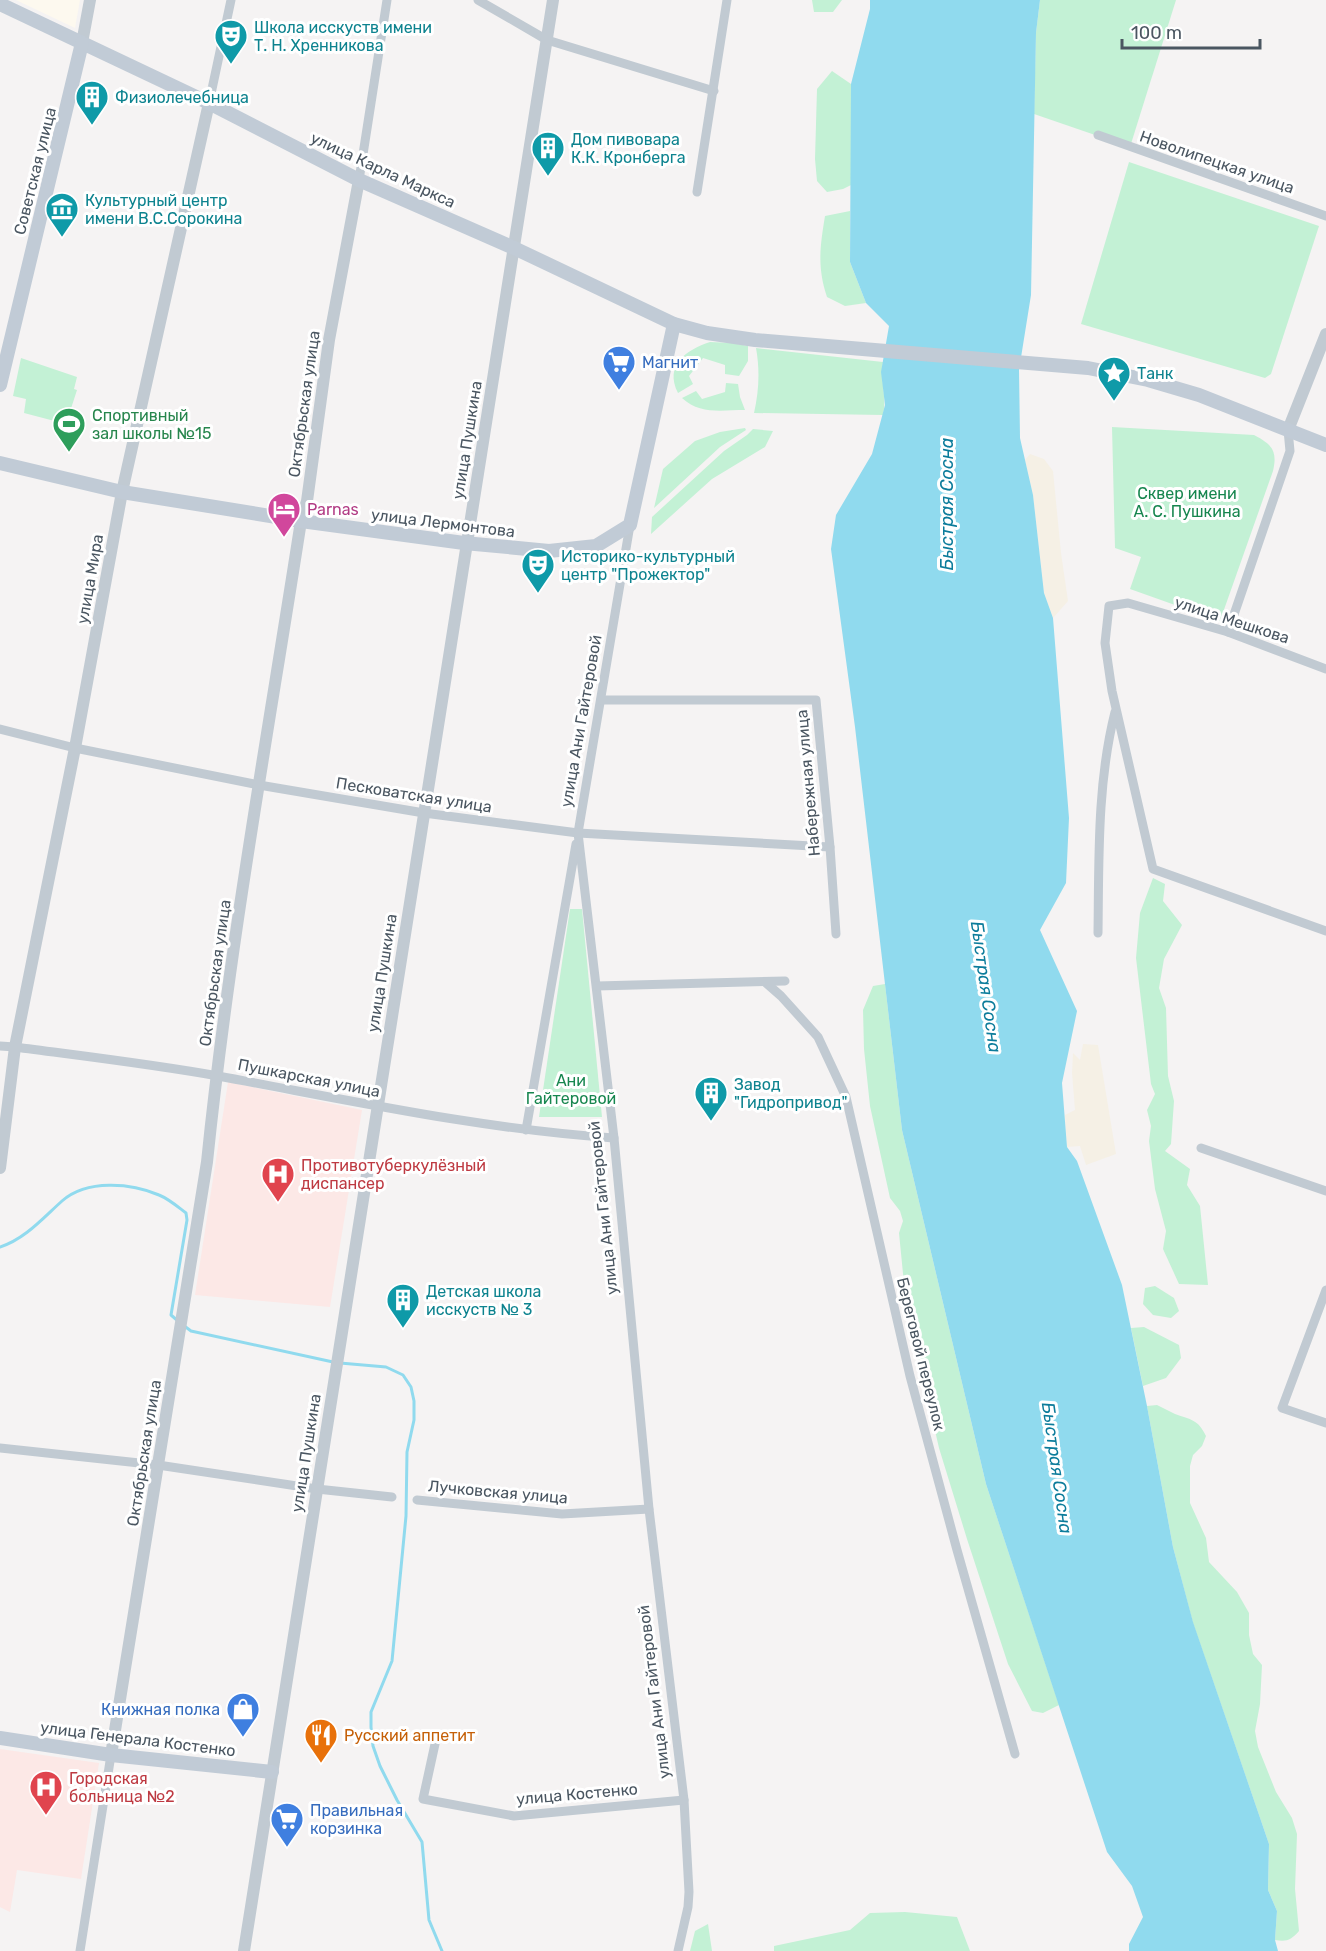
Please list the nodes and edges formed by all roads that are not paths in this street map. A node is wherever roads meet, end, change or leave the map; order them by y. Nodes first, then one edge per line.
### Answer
1 (90, 0) edge
2 (231, 0) edge
3 (387, 0) edge
4 (478, 0) edge
5 (554, 0) edge
6 (727, 0) edge
7 (0, 4) edge
8 (547, 40) junction
9 (82, 43) junction
10 (714, 92) junction
11 (209, 103) junction
12 (1098, 135) dead end
13 (359, 180) junction
14 (697, 192) dead end
15 (1326, 216) edge
16 (514, 248) junction
17 (674, 324) junction
18 (1326, 334) edge
19 (0, 385) edge
20 (1288, 430) junction
21 (1326, 445) edge
22 (0, 463) edge
23 (122, 492) junction
24 (301, 521) junction
25 (630, 525) junction
26 (467, 543) junction
27 (1228, 632) junction
28 (1326, 669) edge
29 (601, 700) junction
30 (1116, 710) junction
31 (0, 729) edge
32 (75, 748) junction
33 (259, 785) junction
34 (424, 813) junction
35 (578, 833) junction
36 (830, 847) junction
37 (1326, 931) edge
38 (1098, 933) dead end
39 (836, 934) dead end
40 (785, 981) dead end
41 (765, 982) junction
42 (597, 986) junction
43 (0, 1046) edge
44 (15, 1047) junction
45 (216, 1076) junction
46 (378, 1107) junction
47 (526, 1130) junction
48 (614, 1138) junction
49 (1201, 1148) dead end
50 (0, 1168) edge
51 (1326, 1191) edge
52 (1326, 1290) edge
53 (1326, 1423) edge
54 (0, 1448) edge
55 (158, 1465) junction
56 (317, 1489) junction
57 (392, 1497) dead end
58 (417, 1500) dead end
59 (649, 1509) junction
60 (0, 1738) edge
61 (435, 1744) dead end
62 (1015, 1754) dead end
63 (111, 1755) junction
64 (272, 1772) junction
65 (684, 1800) junction
66 (80, 1951) edge
67 (244, 1951) edge
68 (678, 1951) edge

1 - 9 street, Советская улица
2 - 11 street, улица Мира
3 - 13 street, Октябрьская улица
4 - 8 street
5 - 8 street, улица Пушкина
6 - 10 street
7 - 9 main road, улица Карла Маркса
8 - 10 street
8 - 16 street, улица Пушкина
9 - 11 main road, улица Карла Маркса
9 - 19 main road, Советская улица
10 - 14 street
11 - 13 main road, улица Карла Маркса
11 - 23 street, улица Мира
12 - 15 street, Новолипецкая улица
13 - 16 main road, улица Карла Маркса
13 - 24 street, Октябрьская улица
16 - 17 main road, улица Карла Маркса
16 - 26 street, улица Пушкина
17 - 20 main road, улица Карла Маркса
17 - 25 main road, улица Ани Гайтеровой
18 - 20 street
20 - 21 main road, улица Карла Маркса
20 - 27 street
22 - 23 main road, улица Лермонтова
23 - 24 main road, улица Лермонтова
23 - 32 street, улица Мира
24 - 26 main road, улица Лермонтова
24 - 33 street, Октябрьская улица
25 - 26 main road, улица Лермонтова
25 - 29 street, улица Ани Гайтеровой
26 - 34 street, улица Пушкина
27 - 28 street, улица Мешкова
27 - 30 street, улица Мешкова
29 - 35 street, улица Ани Гайтеровой
29 - 36 street, Набережная улица
30 - 37 street
30 - 38 street
31 - 32 street, Песковатская улица
32 - 33 street, Песковатская улица
32 - 44 street, улица Мира
33 - 34 street, Песковатская улица
33 - 45 street, Октябрьская улица
34 - 35 street, Песковатская улица
34 - 46 street, улица Пушкина
35 - 36 street, Песковатская улица
35 - 42 street, улица Ани Гайтеровой
35 - 47 street
36 - 39 street, Набережная улица
40 - 41 street
41 - 42 street
41 - 62 street, Береговой переулок
42 - 48 street, улица Ани Гайтеровой
43 - 44 street, Пушкарская улица
44 - 45 street, Пушкарская улица
44 - 50 street, улица Мира
45 - 46 street, Пушкарская улица
45 - 55 street, Октябрьская улица
46 - 47 street, Пушкарская улица
46 - 56 street, улица Пушкина
47 - 48 street, Пушкарская улица
48 - 59 street, улица Ани Гайтеровой
49 - 51 street
52 - 53 street
54 - 55 street
55 - 56 street
55 - 63 street, Октябрьская улица
56 - 57 street
56 - 64 street, улица Пушкина
58 - 59 street, Лучковская улица
59 - 65 street, улица Ани Гайтеровой
60 - 63 main road, улица Генерала Костенко
61 - 65 street, улица Костенко
63 - 64 main road, улица Генерала Костенко
63 - 66 street, Октябрьская улица
64 - 67 street, улица Пушкина
65 - 68 street, улица Ани Гайтеровой

